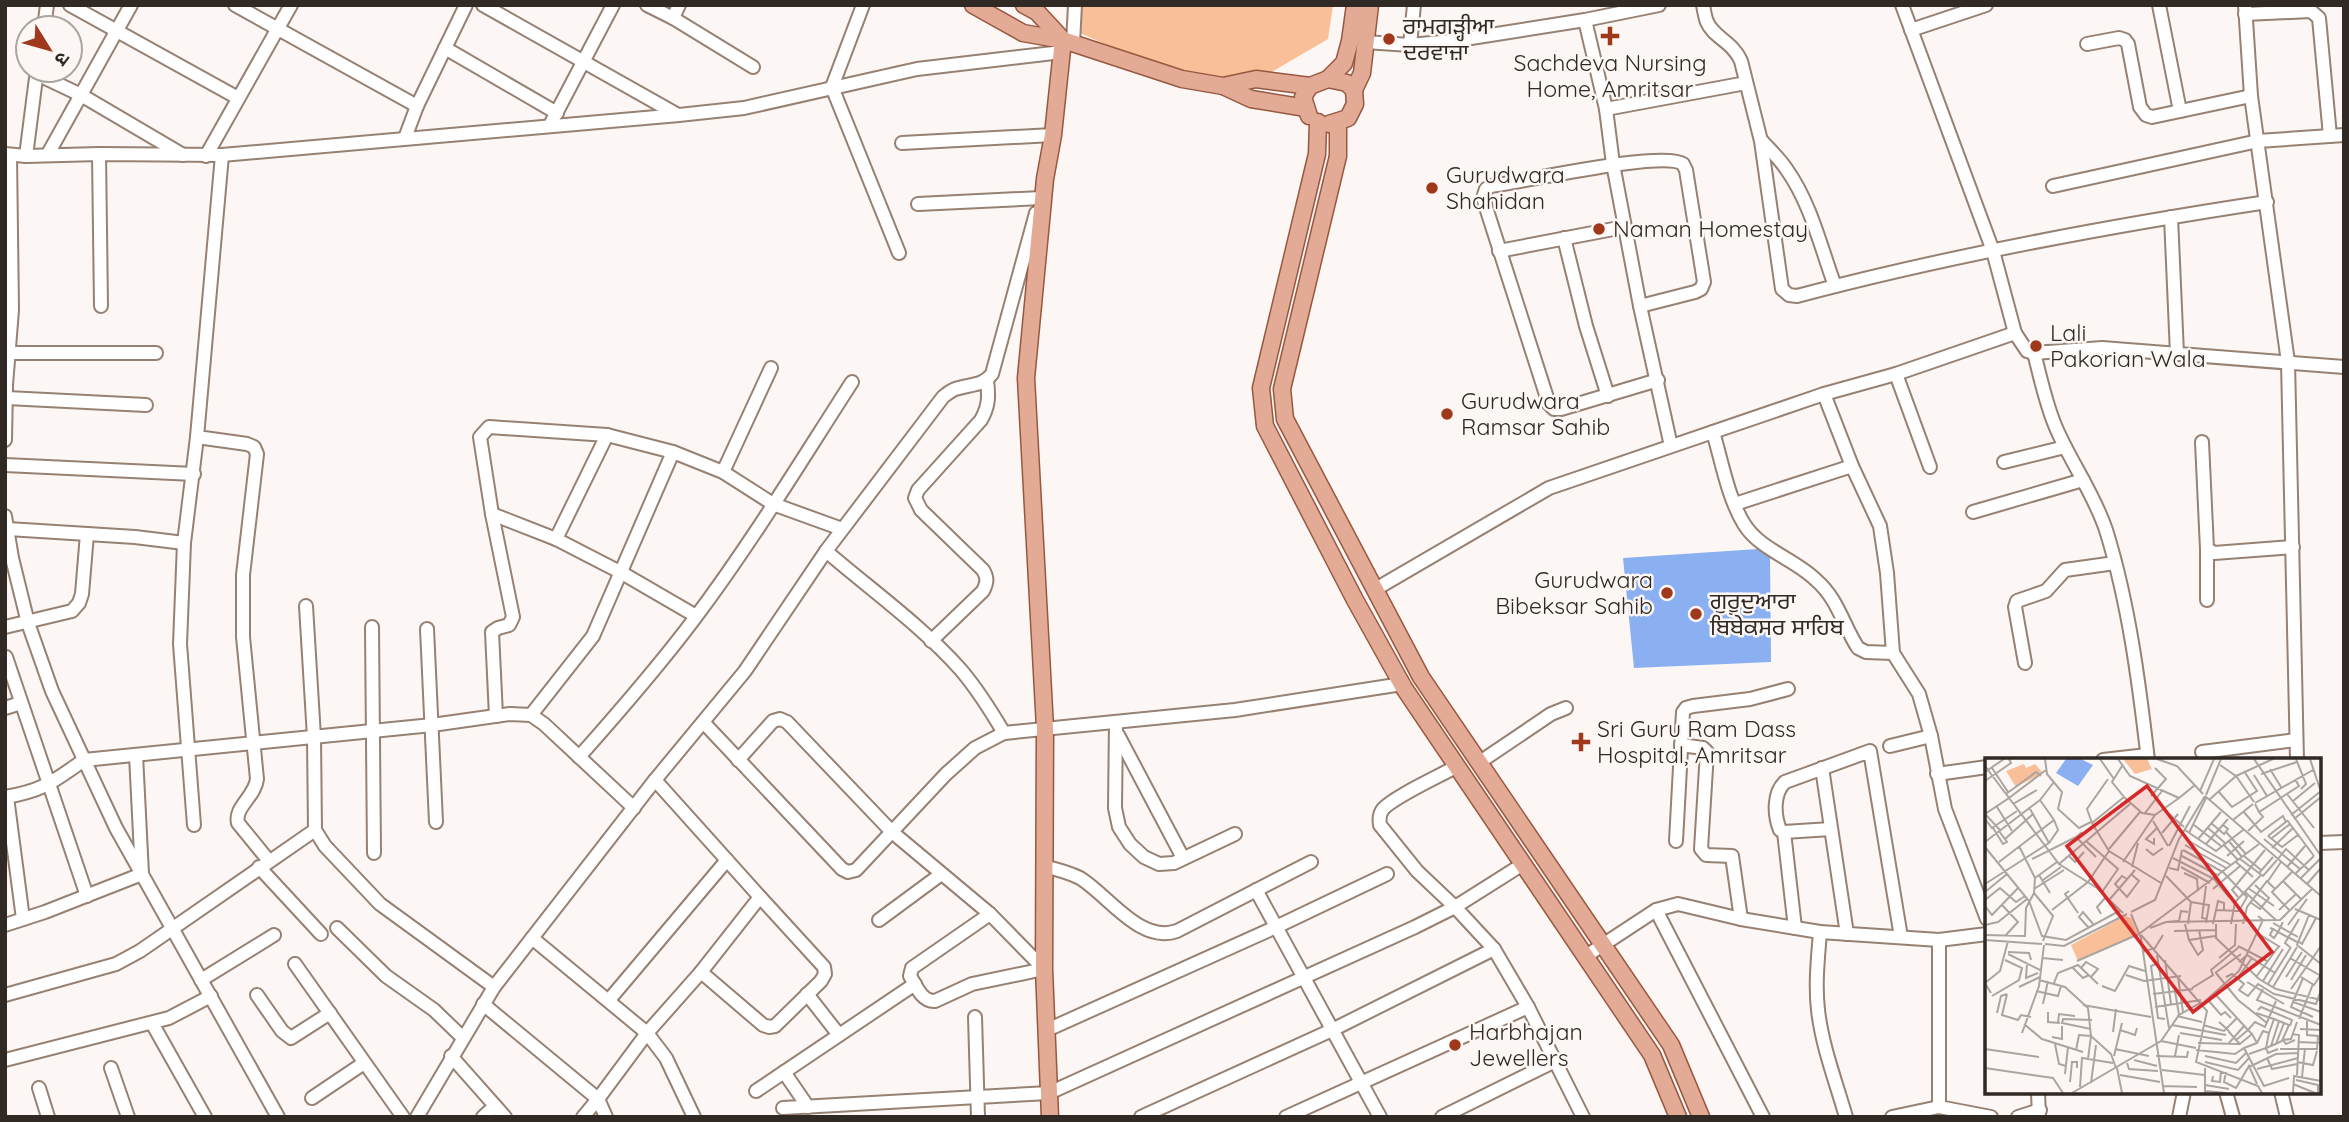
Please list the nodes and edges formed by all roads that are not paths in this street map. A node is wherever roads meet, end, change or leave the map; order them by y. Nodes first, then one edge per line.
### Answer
1 (71, 5) edge
2 (131, 5) edge
3 (235, 5) edge
4 (291, 5) edge
5 (466, 5) edge
6 (483, 5) edge
7 (613, 5) edge
8 (647, 5) edge
9 (679, 5) edge
10 (863, 5) edge
11 (973, 5) edge
12 (1075, 5) edge
13 (1355, 5) edge
14 (1370, 5) edge
15 (1414, 5) edge
16 (1659, 5) edge
17 (1703, 5) edge
18 (1902, 5) edge
19 (1986, 5) edge
20 (2160, 5) edge
21 (1620, 8) edge
22 (1030, 9) edge
23 (2245, 10) edge
24 (673, 18) junction
25 (1585, 20) junction
26 (278, 29) junction
27 (1911, 30) junction
28 (117, 31) junction
29 (1365, 43) junction
30 (2087, 44) dead end
31 (1066, 45) junction
32 (1409, 45) junction
33 (445, 48) junction
34 (584, 62) junction
35 (753, 67) dead end
36 (1328, 79) junction
37 (1746, 83) junction
38 (35, 84) edge
39 (60, 84) edge
40 (1223, 86) junction
41 (1310, 86) junction
42 (832, 88) junction
43 (1354, 90) junction
44 (81, 95) junction
45 (2251, 96) junction
46 (239, 98) junction
47 (418, 106) junction
48 (1306, 108) junction
49 (1606, 109) junction
50 (2180, 111) junction
51 (557, 113) junction
52 (679, 115) junction
53 (1318, 122) junction
54 (1338, 122) junction
55 (550, 125) junction
56 (1053, 135) junction
57 (2344, 135) edge
58 (2330, 136) junction
59 (405, 138) junction
60 (1761, 141) junction
61 (2259, 141) junction
62 (902, 143) dead end
63 (99, 153) junction
64 (48, 154) junction
65 (7, 155) edge
66 (184, 155) junction
67 (222, 155) junction
68 (26, 156) junction
69 (206, 156) junction
70 (1613, 164) junction
71 (1045, 179) junction
72 (2053, 186) dead end
73 (1041, 198) junction
74 (2267, 202) junction
75 (918, 204) dead end
76 (2171, 217) junction
77 (8, 218) edge
78 (1624, 227) junction
79 (1564, 238) junction
80 (1499, 251) junction
81 (1993, 251) junction
82 (899, 253) dead end
83 (1835, 286) junction
84 (101, 306) dead end
85 (1640, 306) junction
86 (8, 319) edge
87 (2015, 333) junction
88 (8, 353) junction
89 (156, 353) dead end
90 (2034, 353) junction
91 (2178, 354) junction
92 (2288, 362) junction
93 (2344, 367) edge
94 (771, 368) dead end
95 (1896, 374) junction
96 (987, 380) junction
97 (1658, 380) junction
98 (852, 382) dead end
99 (1825, 394) junction
100 (1608, 396) junction
101 (7, 398) junction
102 (146, 405) dead end
103 (1713, 432) junction
104 (607, 435) junction
105 (197, 438) junction
106 (5, 440) edge
107 (2202, 442) dead end
108 (1671, 446) junction
109 (2065, 447) junction
110 (673, 452) junction
111 (2004, 462) dead end
112 (5, 465) edge
113 (1852, 466) junction
114 (1930, 467) dead end
115 (723, 472) junction
116 (194, 474) junction
117 (2083, 480) junction
118 (773, 504) junction
119 (1735, 504) junction
120 (1973, 512) dead end
121 (492, 514) junction
122 (6, 523) edge
123 (842, 529) junction
124 (87, 534) junction
125 (556, 539) junction
126 (184, 543) junction
127 (2293, 547) junction
128 (2207, 549) junction
129 (826, 551) junction
130 (9, 558) edge
131 (2115, 563) junction
132 (622, 573) junction
133 (1374, 590) junction
134 (2207, 600) dead end
135 (306, 606) dead end
136 (696, 617) junction
137 (28, 623) junction
138 (372, 627) dead end
139 (5, 628) edge
140 (427, 629) dead end
141 (931, 641) junction
142 (1893, 653) junction
143 (6, 657) edge
144 (2025, 663) dead end
145 (1402, 684) junction
146 (1788, 689) dead end
147 (21, 703) junction
148 (5, 708) edge
149 (1566, 708) dead end
150 (531, 715) junction
151 (496, 716) junction
152 (704, 723) junction
153 (432, 725) junction
154 (1116, 727) junction
155 (1045, 728) junction
156 (371, 731) junction
157 (1004, 733) junction
158 (1931, 736) junction
159 (314, 737) junction
160 (2297, 740) junction
161 (255, 743) junction
162 (1681, 745) junction
163 (1890, 746) dead end
164 (188, 749) junction
165 (2202, 752) dead end
166 (136, 755) junction
167 (579, 757) junction
168 (2148, 757) edge
169 (2297, 758) edge
170 (84, 760) junction
171 (738, 760) junction
172 (1479, 762) junction
173 (1457, 766) junction
174 (1985, 767) edge
175 (1822, 768) junction
176 (1937, 774) junction
177 (655, 780) junction
178 (48, 786) junction
179 (6, 797) edge
180 (1505, 800) junction
181 (634, 808) junction
182 (1488, 812) junction
183 (436, 822) dead end
184 (194, 825) dead end
185 (1831, 829) junction
186 (314, 830) junction
187 (892, 832) junction
188 (1784, 832) junction
189 (1235, 834) dead end
190 (1676, 841) dead end
191 (2344, 842) edge
192 (2321, 843) edge
193 (374, 853) dead end
194 (1183, 858) junction
195 (727, 860) junction
196 (1311, 862) dead end
197 (264, 864) junction
198 (1523, 864) junction
199 (1043, 866) junction
200 (142, 874) junction
201 (940, 874) junction
202 (1387, 874) dead end
203 (1256, 890) junction
204 (87, 896) junction
205 (760, 897) junction
206 (1455, 907) junction
207 (1656, 910) junction
208 (990, 914) junction
209 (1985, 914) edge
210 (23, 919) junction
211 (1741, 919) junction
212 (880, 920) dead end
213 (5, 925) edge
214 (172, 927) junction
215 (1276, 927) junction
216 (337, 928) dead end
217 (1795, 928) junction
218 (1820, 932) junction
219 (321, 934) dead end
220 (1847, 934) junction
221 (1985, 934) edge
222 (274, 935) dead end
223 (1901, 937) junction
224 (532, 938) junction
225 (1939, 940) junction
226 (1603, 945) junction
227 (1494, 949) junction
228 (1586, 956) junction
229 (295, 964) dead end
230 (1044, 968) junction
231 (701, 972) junction
232 (1303, 977) junction
233 (201, 980) junction
234 (915, 984) junction
235 (494, 987) junction
236 (807, 994) junction
237 (5, 995) edge
238 (257, 995) dead end
239 (211, 996) junction
240 (609, 1000) junction
241 (483, 1004) junction
242 (1528, 1007) junction
243 (330, 1013) junction
244 (975, 1017) dead end
245 (152, 1023) junction
246 (1047, 1030) junction
247 (1332, 1030) junction
248 (647, 1033) junction
249 (839, 1035) junction
250 (463, 1038) junction
251 (451, 1056) junction
252 (5, 1060) edge
253 (1555, 1061) junction
254 (364, 1063) junction
255 (111, 1068) dead end
256 (784, 1072) junction
257 (1362, 1083) junction
258 (39, 1088) dead end
259 (756, 1091) dead end
260 (1049, 1093) junction
261 (2038, 1094) edge
262 (2184, 1094) edge
263 (2227, 1094) edge
264 (2281, 1094) edge
265 (312, 1098) dead end
266 (977, 1098) junction
267 (598, 1099) junction
268 (495, 1106) junction
269 (808, 1107) junction
270 (1939, 1107) junction
271 (783, 1108) dead end
272 (2039, 1113) edge
273 (1580, 1116) edge
274 (48, 1117) edge
275 (128, 1117) edge
276 (205, 1117) edge
277 (278, 1117) edge
278 (403, 1117) edge
279 (417, 1117) edge
280 (483, 1117) edge
281 (505, 1117) edge
282 (583, 1117) edge
283 (606, 1117) edge
284 (694, 1117) edge
285 (978, 1117) edge
286 (1050, 1117) edge
287 (1141, 1117) edge
288 (1286, 1117) edge
289 (1381, 1117) edge
290 (1442, 1117) edge
291 (1678, 1117) edge
292 (1701, 1117) edge
293 (1763, 1117) edge
294 (1846, 1117) edge
295 (1892, 1117) edge
296 (1991, 1117) edge
297 (2018, 1117) edge
298 (2179, 1117) edge
299 (2233, 1117) edge
300 (2287, 1117) edge

1 - 28 street
2 - 28 street
3 - 26 street
4 - 26 street
5 - 33 street
6 - 34 street
7 - 34 street
8 - 24 street
9 - 24 street
10 - 42 street
11 - 31 main road
12 - 31 street
13 - 36 main road
14 - 29 main road
15 - 32 street
16 - 21 street
17 - 37 street
18 - 27 street
19 - 27 street
20 - 50 street
21 - 25 street
22 - 31 main road
23 - 45 street
23 - 58 street
24 - 35 street
25 - 32 street
25 - 49 street
26 - 46 street
26 - 47 street
27 - 81 street
28 - 44 street
28 - 46 street
29 - 32 street
29 - 43 main road
30 - 50 street
31 - 40 main road
31 - 42 street
31 - 56 main road
33 - 47 street
33 - 51 street
34 - 51 street
34 - 52 street
36 - 41 main road
36 - 43 main road
37 - 49 street
37 - 60 street
38 - 68 street
39 - 44 street
40 - 41 main road
40 - 48 main road
41 - 48 main road
42 - 52 street
42 - 82 street
43 - 54 main road
44 - 64 street
44 - 66 street
45 - 50 street
45 - 61 street
46 - 69 street
47 - 59 street
48 - 53 main road
49 - 70 street
51 - 55 street
52 - 55 street
53 - 54 main road
53 - 145 main road
54 - 133 main road
55 - 59 street
56 - 62 street
56 - 71 main road
57 - 58 street
58 - 61 street
59 - 67 street
60 - 83 street
60 - 83 street
61 - 72 street
61 - 74 street
63 - 64 street
63 - 66 street
63 - 84 street
64 - 68 street
65 - 68 street
65 - 77 street
66 - 69 street
67 - 69 street
67 - 105 street
70 - 78 street
70 - 80 street
70 - 85 street
71 - 73 street
71 - 155 main road
73 - 75 street
73 - 96 street
74 - 76 street
74 - 92 street
76 - 81 street
76 - 91 street
77 - 86 street
78 - 79 street
78 - 85 street
79 - 80 street
79 - 100 street
80 - 100 street
81 - 83 street
81 - 87 street
85 - 97 street
86 - 88 street
87 - 90 street
87 - 95 street
88 - 89 street
88 - 101 street
90 - 91 street
90 - 109 street
91 - 92 street
92 - 93 street
92 - 127 street
94 - 115 street
95 - 99 street
95 - 114 street
96 - 123 street
96 - 141 street
97 - 100 street
97 - 108 street
98 - 118 street
99 - 103 street
99 - 113 street
101 - 102 street
101 - 106 street
103 - 108 street
103 - 119 street
104 - 110 street
104 - 121 street
104 - 125 street
105 - 116 street
105 - 161 street
107 - 128 street
108 - 133 street
109 - 111 street
109 - 117 street
110 - 115 street
110 - 132 street
112 - 116 street
113 - 119 street
113 - 142 street
115 - 118 street
116 - 126 street
117 - 120 street
117 - 131 street
118 - 123 street
118 - 136 street
119 - 142 street
121 - 125 street
121 - 151 street
122 - 124 street
122 - 130 street
123 - 129 street
124 - 126 street
124 - 137 street
125 - 132 street
126 - 164 street
127 - 128 street
127 - 160 street
128 - 134 street
129 - 141 street
129 - 152 street
130 - 137 street
131 - 144 street
131 - 168 street
132 - 136 street
132 - 150 street
133 - 172 main road
135 - 159 street
136 - 167 street
137 - 139 street
137 - 170 street
138 - 156 street
140 - 153 street
141 - 157 street
142 - 158 street
143 - 147 street
145 - 154 street
145 - 173 main road
146 - 162 street
147 - 148 street
147 - 178 street
149 - 172 street
150 - 151 street
150 - 167 street
151 - 153 street
152 - 171 street
152 - 177 street
153 - 156 street
153 - 183 street
154 - 155 street
154 - 194 street
154 - 194 street
155 - 157 street
155 - 199 main road
156 - 159 street
156 - 193 street
157 - 187 street
158 - 163 street
158 - 176 street
159 - 161 street
159 - 186 street
160 - 165 street
160 - 169 street
161 - 164 street
161 - 197 street
162 - 190 street
162 - 211 street
164 - 166 street
164 - 184 street
166 - 170 street
166 - 200 street
167 - 181 street
170 - 178 street
170 - 200 street
171 - 187 street
171 - 187 street
172 - 180 main road
173 - 182 main road
173 - 206 street
174 - 176 street
175 - 185 street
175 - 188 street
175 - 223 street
176 - 209 street
177 - 181 street
177 - 195 street
178 - 179 street
178 - 204 street
179 - 210 street
180 - 182 main road
180 - 226 main road
181 - 224 street
182 - 198 main road
185 - 188 street
185 - 220 street
186 - 197 street
186 - 235 street
187 - 201 street
188 - 217 street
189 - 194 street
191 - 192 street
195 - 205 street
195 - 240 street
196 - 203 street
197 - 214 street
197 - 219 street
198 - 206 street
198 - 228 main road
199 - 203 street
199 - 230 main road
200 - 204 street
200 - 214 street
201 - 208 street
201 - 212 street
202 - 215 street
203 - 215 street
204 - 210 street
205 - 231 street
205 - 236 street
206 - 227 street
206 - 232 street
207 - 211 street
207 - 226 street
207 - 293 street
208 - 230 street
208 - 234 street
210 - 213 street
211 - 217 street
214 - 233 street
214 - 237 street
215 - 232 street
215 - 246 street
216 - 250 street
217 - 218 street
218 - 220 street
218 - 294 street
220 - 223 street
221 - 225 street
222 - 233 street
223 - 225 street
224 - 235 street
224 - 240 street
225 - 270 street
226 - 228 street
226 - 292 main road
227 - 242 street
227 - 247 street
228 - 291 main road
229 - 243 street
230 - 234 street
230 - 246 main road
231 - 236 street
231 - 248 street
232 - 247 street
232 - 260 street
233 - 239 street
234 - 249 street
235 - 241 street
236 - 249 street
238 - 243 street
239 - 245 street
239 - 277 street
240 - 248 street
241 - 250 street
241 - 267 street
242 - 253 street
242 - 257 street
243 - 254 street
244 - 266 street
245 - 252 street
245 - 276 street
246 - 260 main road
247 - 257 street
247 - 287 street
248 - 267 street
248 - 284 street
249 - 256 street
250 - 251 street
251 - 268 street
251 - 279 street
253 - 273 street
253 - 290 street
254 - 265 street
254 - 278 street
255 - 275 street
256 - 259 street
256 - 269 street
257 - 288 street
257 - 289 street
258 - 274 street
260 - 266 street
260 - 286 main road
261 - 272 street
262 - 298 street
263 - 299 street
264 - 300 street
266 - 269 street
266 - 285 street
267 - 282 street
267 - 283 street
268 - 280 street
268 - 281 street
269 - 271 street
270 - 295 street
270 - 296 street
272 - 297 street

